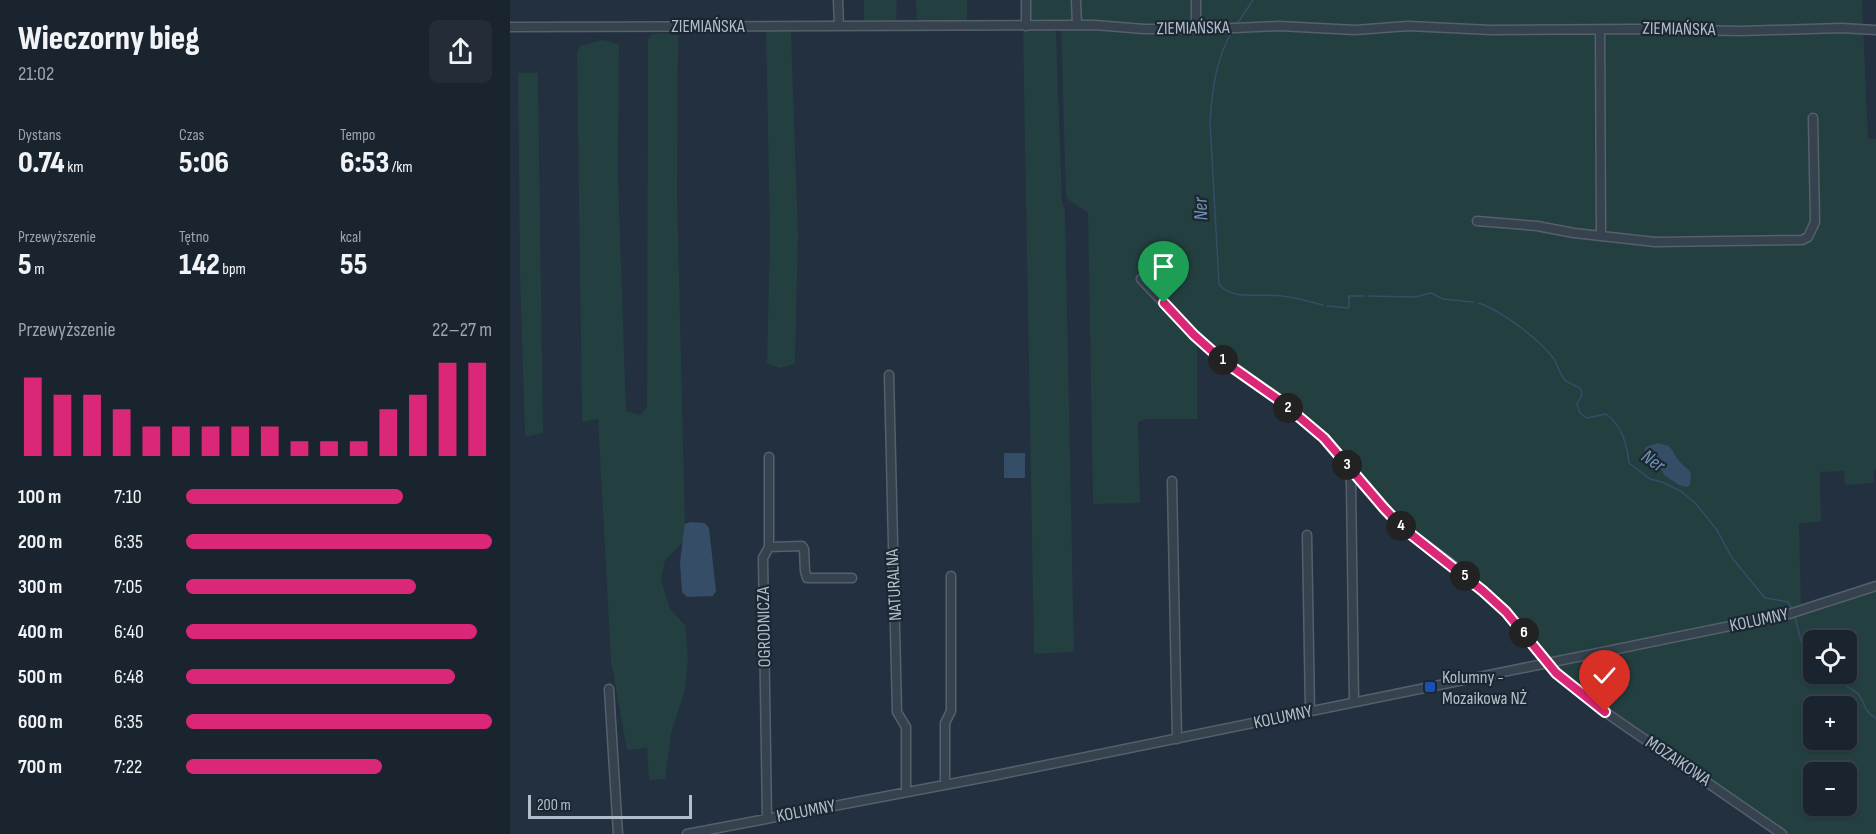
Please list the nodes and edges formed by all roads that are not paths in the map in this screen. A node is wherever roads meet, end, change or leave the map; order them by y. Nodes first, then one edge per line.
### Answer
1 (838, 0) edge
2 (1026, 0) edge
3 (1076, 0) edge
4 (1196, 0) edge
5 (1077, 25) junction
6 (839, 26) junction
7 (1026, 26) junction
8 (510, 27) edge
9 (1191, 28) junction
10 (1600, 29) junction
11 (1876, 30) edge
12 (1814, 118) dead end
13 (1477, 220) dead end
14 (1601, 236) junction
15 (1141, 279) dead end
16 (890, 375) dead end
17 (769, 457) dead end
18 (1348, 467) junction
19 (1172, 481) dead end
20 (1307, 536) dead end
21 (769, 547) junction
22 (951, 576) dead end
23 (852, 578) dead end
24 (1876, 586) edge
25 (1549, 663) junction
26 (609, 689) dead end
27 (1354, 702) junction
28 (1310, 711) junction
29 (1177, 739) junction
30 (945, 785) junction
31 (906, 792) junction
32 (768, 819) junction
33 (618, 834) edge
34 (687, 834) edge
35 (1782, 834) edge

1 - 6 street
2 - 7 street
3 - 5 street
4 - 9 street
5 - 7 street, ZIEMIAŃSKA
5 - 9 street, ZIEMIAŃSKA
6 - 7 street, ZIEMIAŃSKA
6 - 8 street, ZIEMIAŃSKA
9 - 10 street, ZIEMIAŃSKA
10 - 11 street, ZIEMIAŃSKA
10 - 14 street
12 - 14 street
13 - 14 street
15 - 18 street, MOZAIKOWA
16 - 31 street, NATURALNA
17 - 21 street, OGRODNICZA
18 - 25 street, MOZAIKOWA
18 - 27 street
19 - 29 street
20 - 28 street
21 - 23 street
21 - 32 street, OGRODNICZA
22 - 30 street
24 - 25 street, KOLUMNY
25 - 27 street, KOLUMNY
25 - 35 street, MOZAIKOWA
26 - 33 street
27 - 28 street, KOLUMNY
28 - 29 street, KOLUMNY
29 - 30 street, KOLUMNY
30 - 31 street, KOLUMNY
31 - 32 street, KOLUMNY
32 - 34 street, KOLUMNY

